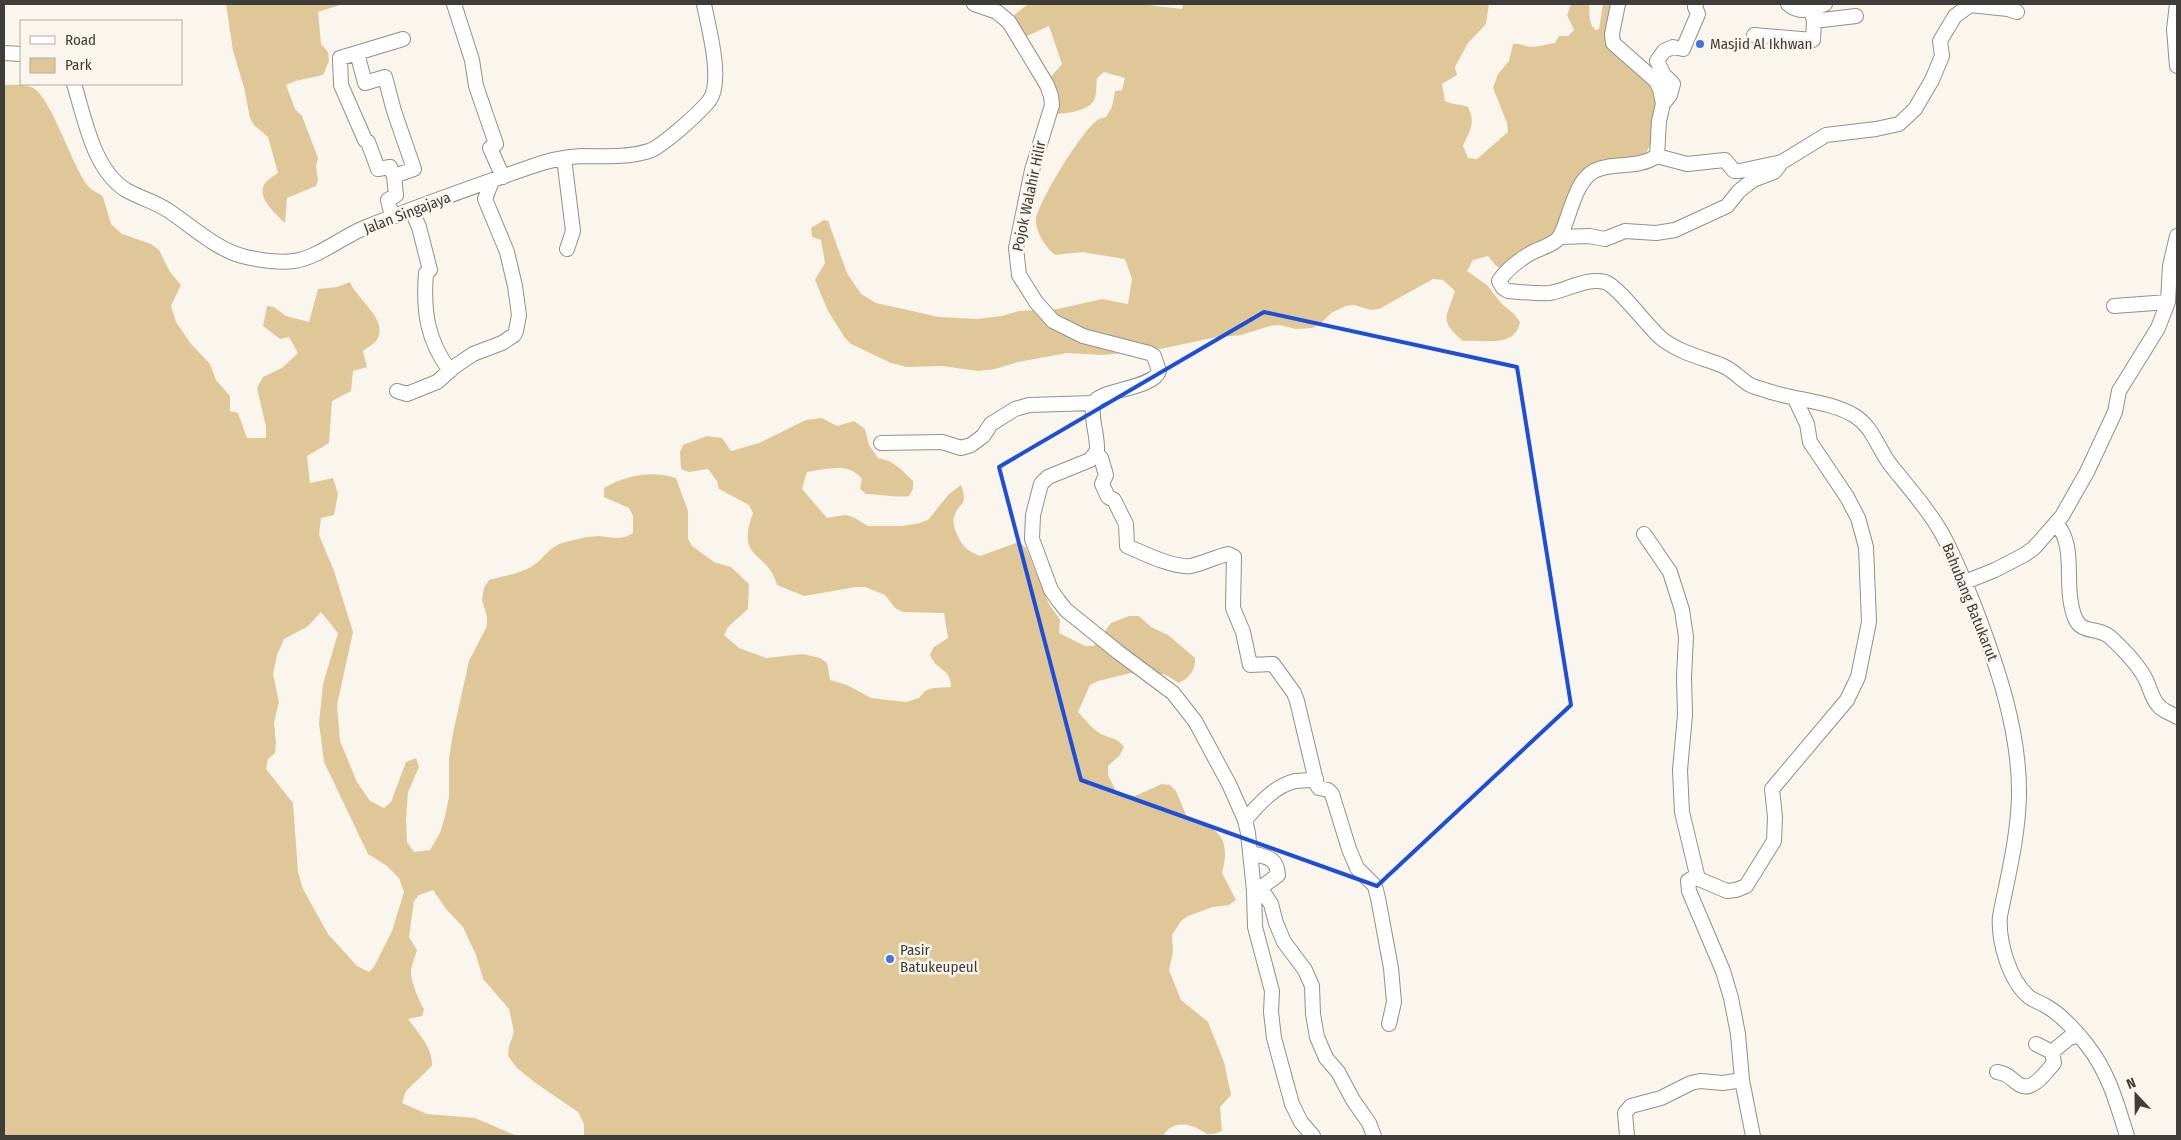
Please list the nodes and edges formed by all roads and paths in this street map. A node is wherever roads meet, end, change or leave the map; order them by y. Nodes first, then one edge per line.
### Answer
1 (454, 4) edge
2 (704, 4) edge
3 (974, 4) edge
4 (1618, 4) edge
5 (1696, 4) edge
6 (1788, 4) edge
7 (1825, 4) edge
8 (2177, 4) edge
9 (2017, 12) dead end
10 (1813, 15) junction
11 (1856, 16) dead end
12 (1754, 35) dead end
13 (403, 39) dead end
14 (4, 53) edge
15 (357, 53) junction
16 (20, 54) edge
17 (2177, 66) edge
18 (74, 85) edge
19 (1663, 104) junction
20 (1657, 156) junction
21 (564, 158) junction
22 (1782, 162) junction
23 (394, 176) junction
24 (497, 179) junction
25 (412, 210) junction
26 (392, 217) junction
27 (2177, 236) edge
28 (1560, 237) junction
29 (568, 249) dead end
30 (2168, 302) junction
31 (2114, 306) dead end
32 (450, 371) junction
33 (396, 391) dead end
34 (1795, 399) junction
35 (1093, 403) junction
36 (880, 443) dead end
37 (1096, 454) junction
38 (2056, 523) junction
39 (1644, 534) dead end
40 (1965, 582) junction
41 (2177, 717) edge
42 (1316, 780) junction
43 (1245, 820) junction
44 (1251, 853) junction
45 (1698, 879) junction
46 (1256, 885) junction
47 (1389, 1024) dead end
48 (2078, 1034) junction
49 (2036, 1044) dead end
50 (2052, 1052) junction
51 (1997, 1072) dead end
52 (1742, 1080) junction
53 (1313, 1136) edge
54 (1374, 1136) edge
55 (1627, 1136) edge
56 (1753, 1136) edge
57 (2127, 1136) edge

1 - 24 street
2 - 21 street, Jalan Singajaya
3 - 35 street, Pojok Walahir Hilir
4 - 19 street
5 - 19 street
6 - 10 street
7 - 10 street
8 - 17 street
9 - 22 street
10 - 11 street
10 - 12 street
13 - 15 street
14 - 16 street
15 - 23 street
15 - 23 street
18 - 26 street, Jalan Singajaya
19 - 20 street
20 - 22 street
20 - 28 street
21 - 24 street, Jalan Singajaya
21 - 29 street
22 - 28 street
23 - 26 street
24 - 25 street, Jalan Singajaya
24 - 32 street
25 - 26 street, Jalan Singajaya
25 - 32 street
27 - 30 street
28 - 34 street, Bahubang Batukarut
30 - 31 street
30 - 38 street
32 - 33 street
34 - 40 street, Bahubang Batukarut
34 - 45 street
35 - 36 street
35 - 37 street
37 - 42 street
37 - 43 street
38 - 40 street
38 - 41 street
39 - 45 street
40 - 48 street, Bahubang Batukarut
42 - 43 street
42 - 47 street
43 - 44 street
44 - 46 street
44 - 46 street
45 - 52 street
46 - 53 street
46 - 54 street
48 - 50 street
48 - 57 street, Bahubang Batukarut
49 - 50 street
50 - 51 street
52 - 55 street
52 - 56 street

